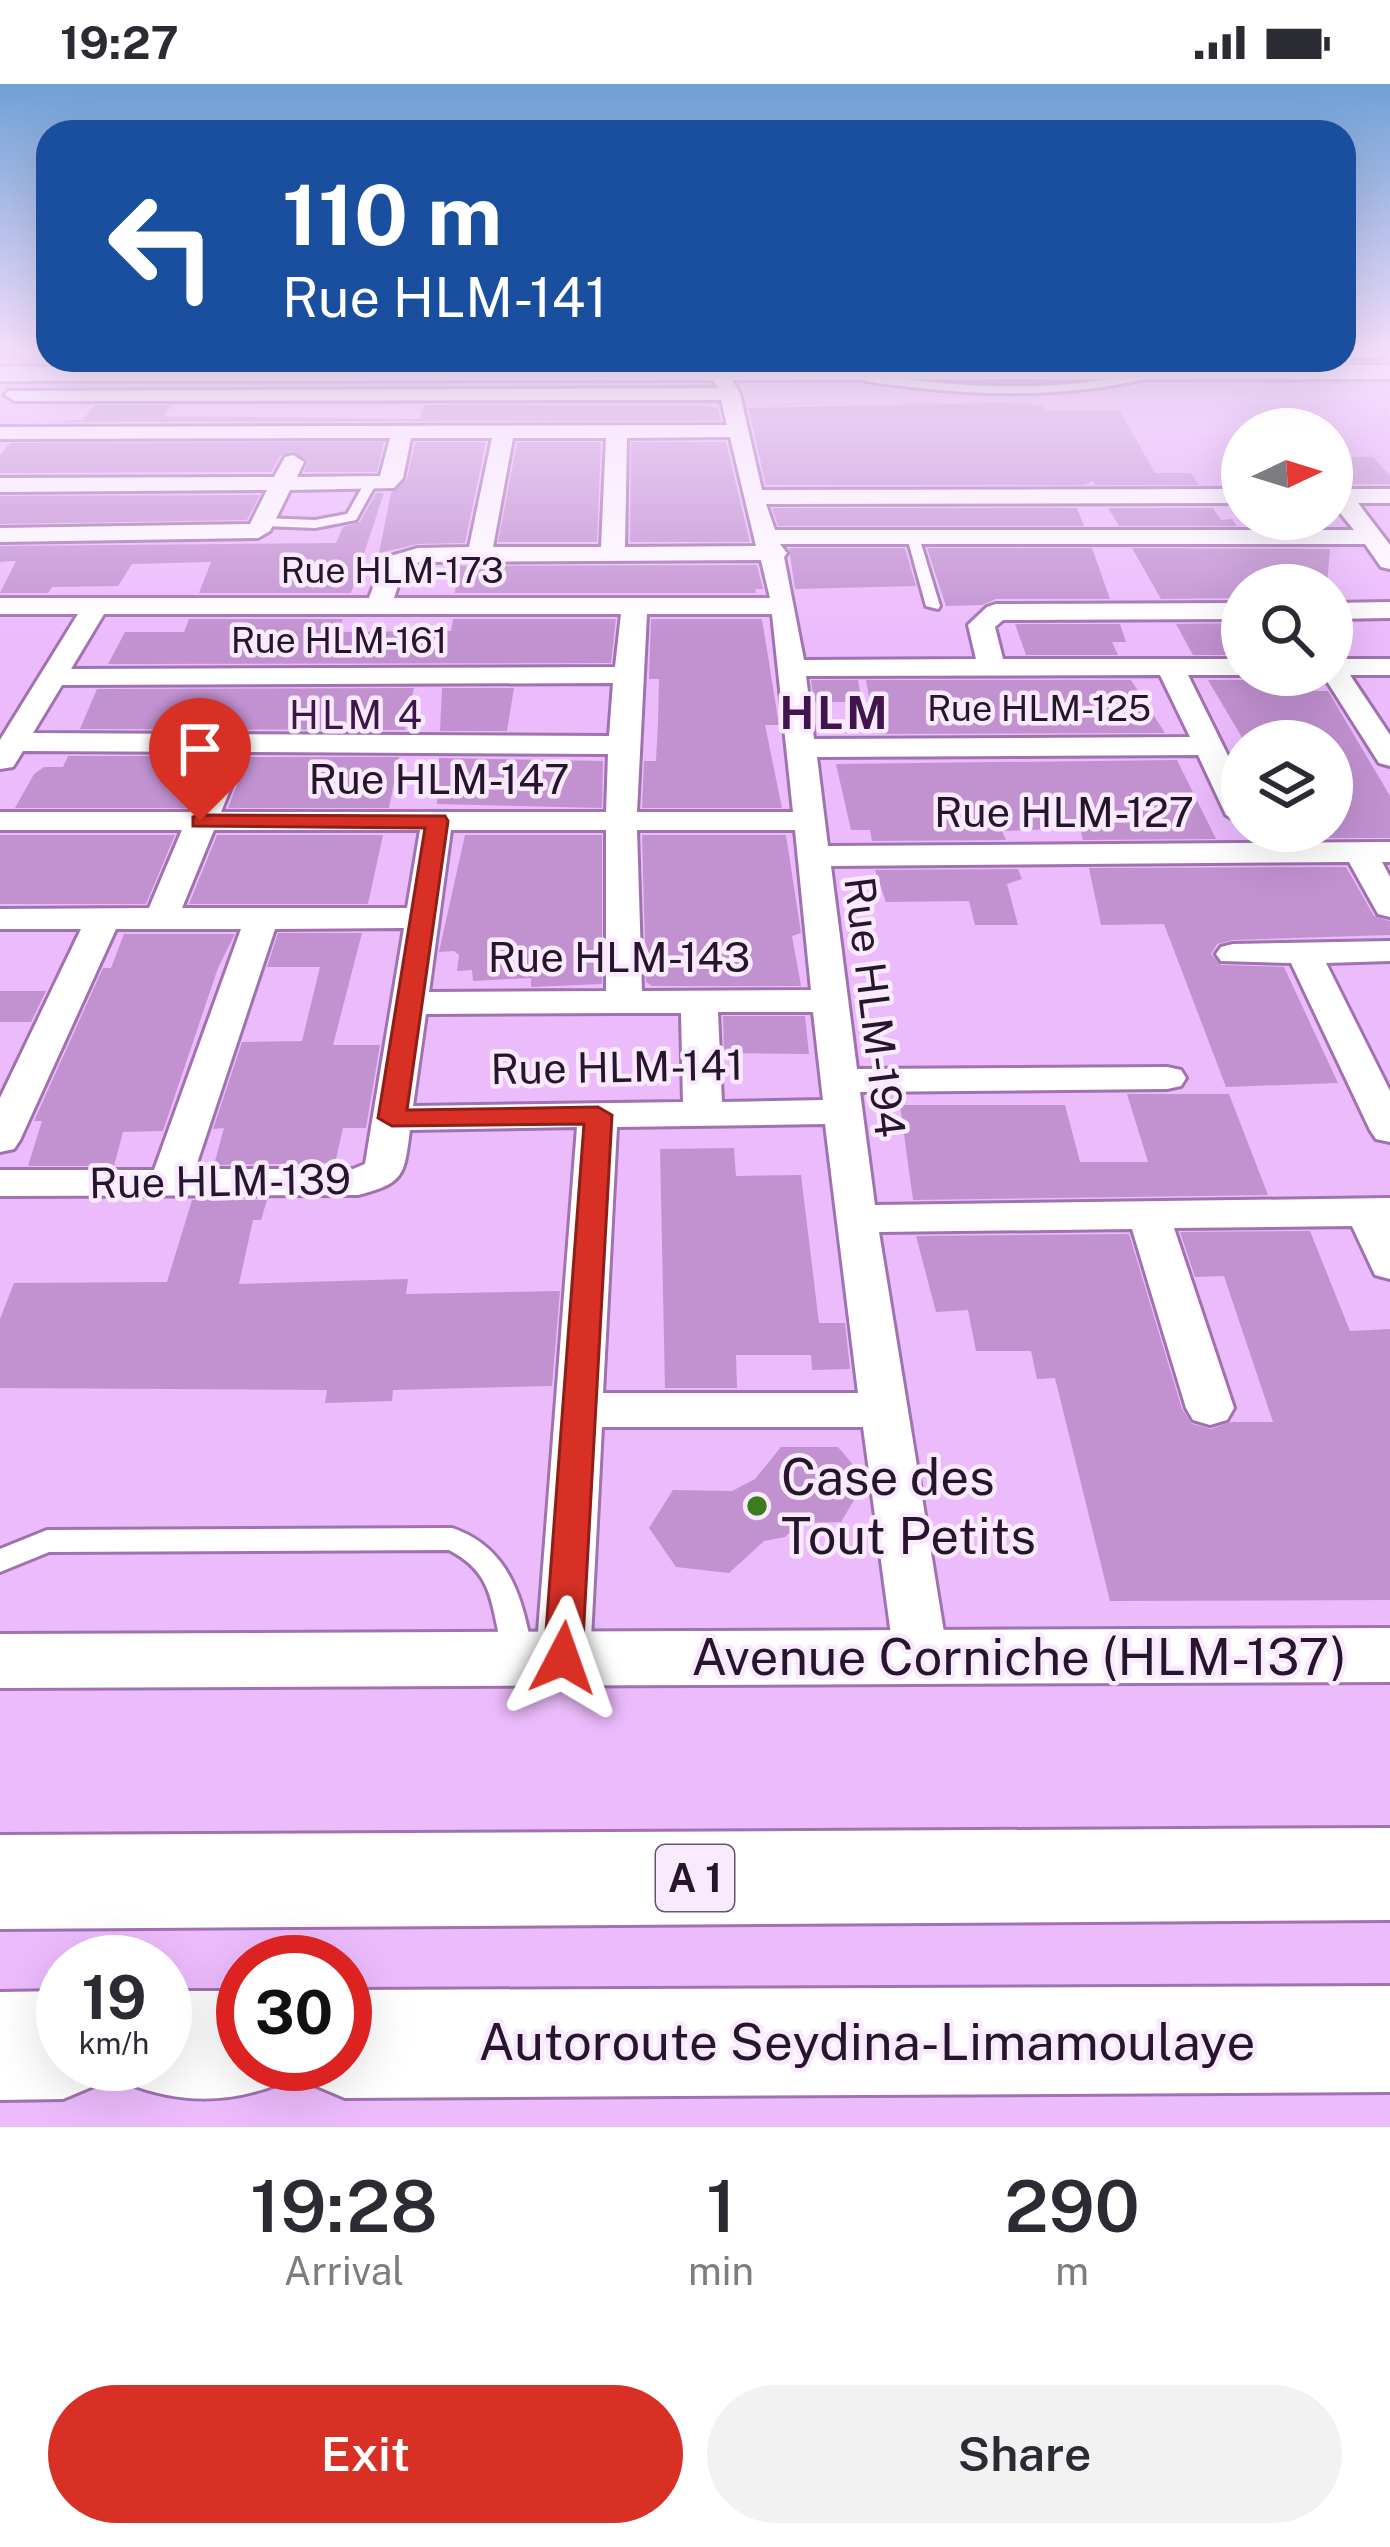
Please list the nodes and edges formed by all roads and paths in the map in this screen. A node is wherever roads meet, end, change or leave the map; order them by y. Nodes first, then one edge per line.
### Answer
1 (104, 447) edge
2 (188, 447) edge
3 (214, 447) edge
4 (299, 447) edge
5 (399, 447) edge
6 (501, 447) edge
7 (616, 447) edge
8 (740, 447) edge
9 (182, 458) junction
10 (283, 484) junction
11 (378, 484) junction
12 (0, 485) edge
13 (1221, 496) edge
14 (1353, 496) edge
15 (1390, 496) edge
16 (753, 497) junction
17 (1353, 516) edge
18 (256, 528) junction
19 (0, 535) edge
20 (913, 537) junction
21 (1371, 537) junction
22 (772, 545) junction
23 (480, 554) junction
24 (613, 554) junction
25 (1390, 562) edge
26 (635, 606) junction
27 (784, 606) junction
28 (933, 606) dead end
29 (0, 607) edge
30 (95, 607) junction
31 (379, 607) junction
32 (1353, 610) edge
33 (1390, 610) edge
34 (1221, 611) edge
35 (1170, 667) junction
36 (1221, 667) edge
37 (1353, 667) edge
38 (1390, 667) edge
39 (790, 668) junction
40 (992, 668) junction
41 (626, 675) junction
42 (53, 677) junction
43 (1351, 696) edge
44 (0, 709) edge
45 (33, 710) junction
46 (234, 743) junction
47 (623, 745) junction
48 (1209, 746) junction
49 (799, 748) junction
50 (7, 753) edge
51 (1390, 757) edge
52 (1221, 771) edge
53 (0, 821) edge
54 (200, 821) junction
55 (437, 821) junction
56 (619, 821) junction
57 (808, 838) junction
58 (1221, 842) edge
59 (1375, 852) edge
60 (1390, 907) edge
61 (262, 918) junction
62 (423, 918) junction
63 (0, 919) edge
64 (103, 919) junction
65 (161, 919) junction
66 (1390, 951) edge
67 (1303, 952) junction
68 (1234, 953) dead end
69 (829, 1001) junction
70 (699, 1002) junction
71 (624, 1003) junction
72 (410, 1004) junction
73 (1167, 1078) dead end
74 (841, 1096) junction
75 (703, 1114) junction
76 (598, 1115) junction
77 (392, 1118) junction
78 (1390, 1130) edge
79 (0, 1140) edge
80 (0, 1183) edge
81 (170, 1183) junction
82 (1378, 1212) edge
83 (1149, 1215) junction
84 (856, 1219) junction
85 (1390, 1265) edge
86 (1210, 1408) dead end
87 (883, 1409) junction
88 (581, 1410) junction
89 (0, 1561) edge
90 (1390, 1655) edge
91 (921, 1658) junction
92 (542, 1659) junction
93 (0, 1660) edge
94 (1390, 1874) edge
95 (0, 1882) edge
96 (1390, 2039) edge
97 (372, 2044) edge
98 (36, 2045) edge
99 (0, 2046) edge

1 - 9 street
2 - 9 street
3 - 9 street
4 - 10 street
5 - 11 street
6 - 23 street
7 - 24 street
8 - 16 street, Rue HLM-194
9 - 10 street
9 - 12 street
10 - 11 street
10 - 18 street
11 - 18 lane
13 - 16 street
14 - 15 street
16 - 22 street, Rue HLM-194
17 - 21 street
18 - 19 street
20 - 21 street
20 - 22 street
20 - 28 lane
21 - 25 street
22 - 24 street
22 - 27 street, Rue HLM-194
23 - 24 street
23 - 31 street
26 - 27 street, Rue HLM-173
26 - 31 street, Rue HLM-173
26 - 41 street
27 - 39 street, Rue HLM-194
29 - 30 street, Rue HLM-173
30 - 31 street, Rue HLM-173
30 - 42 street
32 - 33 street
34 - 40 street
35 - 36 street
35 - 40 street
35 - 48 street
37 - 38 street
39 - 40 street
39 - 49 street, Rue HLM-194
41 - 42 street, Rue HLM-161
41 - 47 street
42 - 45 street
43 - 51 street
44 - 45 street
45 - 50 street
46 - 47 street
46 - 50 street
46 - 54 street
47 - 56 street
48 - 49 street, Rue HLM-125
48 - 52 street
49 - 57 street, Rue HLM-194
53 - 54 street, Rue HLM-147
54 - 55 street, Rue HLM-147
54 - 65 street
55 - 56 street, Rue HLM-147
55 - 62 street
56 - 57 street, Rue HLM-147
56 - 71 street
57 - 58 street, Rue HLM-127
57 - 69 street, Rue HLM-194
59 - 60 street
61 - 62 street
61 - 65 street
61 - 81 street
62 - 72 street
63 - 64 street
64 - 65 street
64 - 79 street
66 - 67 street
67 - 68 street
67 - 78 street
69 - 70 street, Rue HLM-143
69 - 74 street, Rue HLM-194
70 - 71 street, Rue HLM-143
70 - 75 street
71 - 72 street, Rue HLM-143
72 - 77 street
73 - 74 street, Rue HLM-141
74 - 75 street, Rue HLM-141
74 - 84 street, Rue HLM-194
75 - 76 street, Rue HLM-141
76 - 77 street, Rue HLM-141
76 - 88 street
77 - 81 street, Rue HLM-139
80 - 81 street, Rue HLM-139
82 - 83 street
82 - 85 street
83 - 84 street
83 - 86 street
84 - 87 street, Rue HLM-194
87 - 88 street
87 - 91 street, Rue HLM-194
88 - 92 street
89 - 92 lane
90 - 91 street, Avenue Corniche (HLM-137)
91 - 92 street, Avenue Corniche (HLM-137)
92 - 93 street, Avenue Corniche (HLM-137)
94 - 95 highway, A 1
96 - 97 highway, Autoroute Seydina-Limamoulaye
98 - 99 highway

